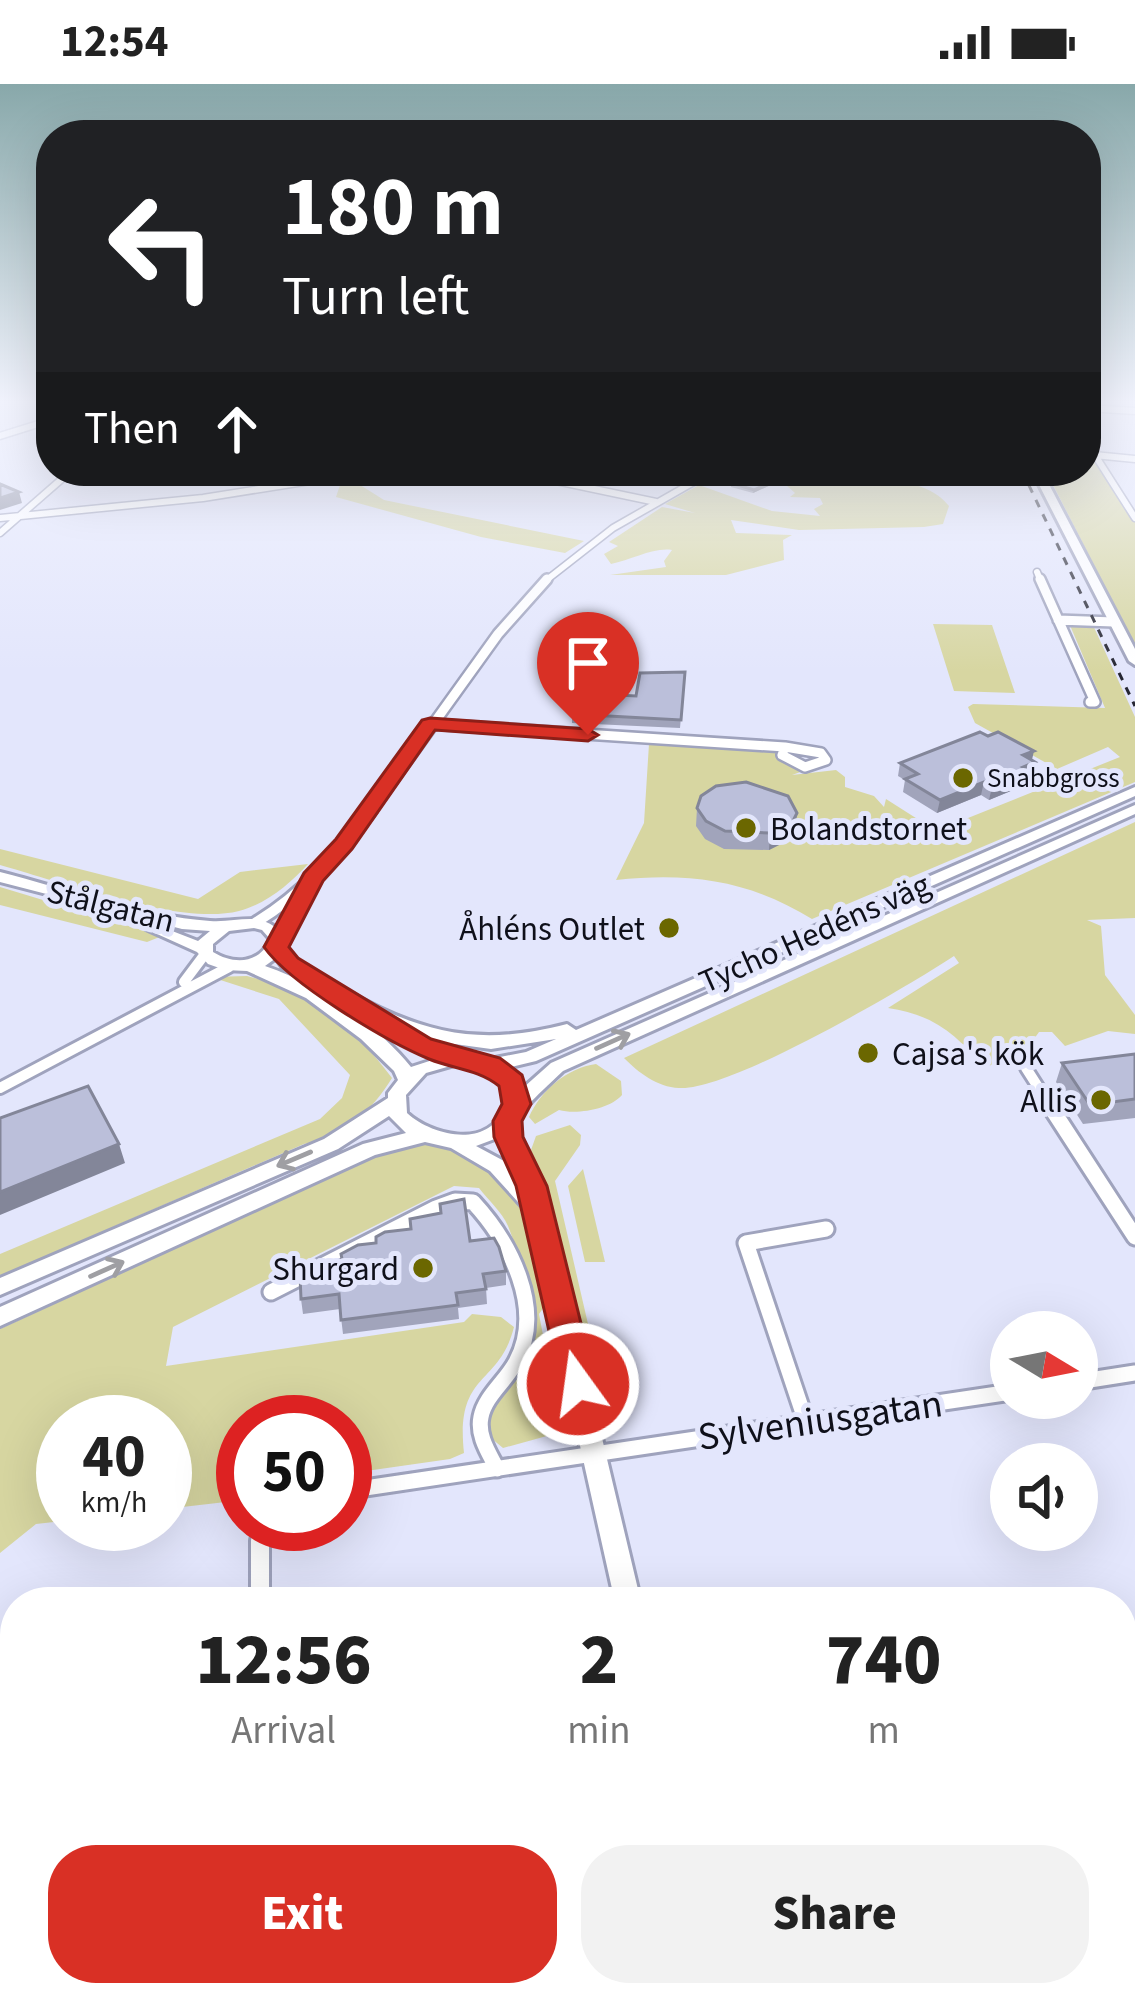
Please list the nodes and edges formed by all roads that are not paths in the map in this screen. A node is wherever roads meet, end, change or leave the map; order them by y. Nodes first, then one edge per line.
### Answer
1 (45, 493) edge
2 (236, 493) edge
3 (612, 493) edge
4 (673, 493) edge
5 (1048, 493) edge
6 (656, 502) junction
7 (17, 517) junction
8 (0, 518) edge
9 (0, 533) edge
10 (1037, 572) dead end
11 (1058, 620) junction
12 (1114, 622) junction
13 (1135, 662) edge
14 (1090, 701) dead end
15 (430, 724) junction
16 (784, 746) junction
17 (1135, 791) edge
18 (1135, 809) edge
19 (313, 878) junction
20 (0, 880) edge
21 (255, 922) junction
22 (224, 927) junction
23 (277, 943) junction
24 (204, 952) junction
25 (238, 966) junction
26 (170, 995) junction
27 (640, 1009) junction
28 (374, 1013) junction
29 (454, 1059) junction
30 (490, 1065) junction
31 (1026, 1068) dead end
32 (407, 1078) junction
33 (0, 1088) edge
34 (395, 1102) junction
35 (512, 1113) junction
36 (422, 1136) junction
37 (452, 1142) junction
38 (538, 1216) junction
39 (826, 1229) dead end
40 (1135, 1237) edge
41 (0, 1287) edge
42 (272, 1292) dead end
43 (0, 1317) edge
44 (1135, 1373) edge
45 (1098, 1379) edge
46 (990, 1394) edge
47 (806, 1422) junction
48 (594, 1451) junction
49 (497, 1469) junction
50 (372, 1487) edge
51 (260, 1551) edge
52 (260, 1587) edge
53 (625, 1587) edge

1 - 7 street
2 - 7 street
3 - 6 street
4 - 6 street
5 - 12 main road
6 - 15 street
7 - 8 street
7 - 9 street
10 - 11 street
11 - 12 street
11 - 14 street
12 - 13 main road
15 - 16 street
15 - 19 street
16 - 16 street
17 - 27 main road, Tycho Hedéns väg
35 -> 18 main road, Tycho Hedéns väg
19 - 21 street
19 - 23 street
20 - 22 main road, Stålgatan
20 - 24 main road, Stålgatan
21 - 22 main road, Stålgatan
21 - 23 main road
22 - 24 main road
23 - 25 main road
23 - 28 main road
24 - 25 main road, Stålgatan
24 - 26 street
25 - 26 street
25 - 32 main road
26 - 33 street
27 - 28 main road
27 - 30 main road, Tycho Hedéns väg
28 - 29 main road
29 - 30 main road
29 - 32 main road
30 - 35 main road
31 - 40 street
32 - 34 main road
34 - 36 main road
34 -> 41 main road
35 - 37 main road
35 - 38 main road
36 - 37 main road
43 -> 36 main road
37 - 38 main road
38 - 48 main road
39 - 47 street
42 - 49 street
44 - 45 street
46 - 47 street, Sylveniusgatan
47 - 48 street, Sylveniusgatan
48 - 49 street, Sylveniusgatan
48 - 53 main road
49 - 50 street, Sylveniusgatan
51 - 52 street

